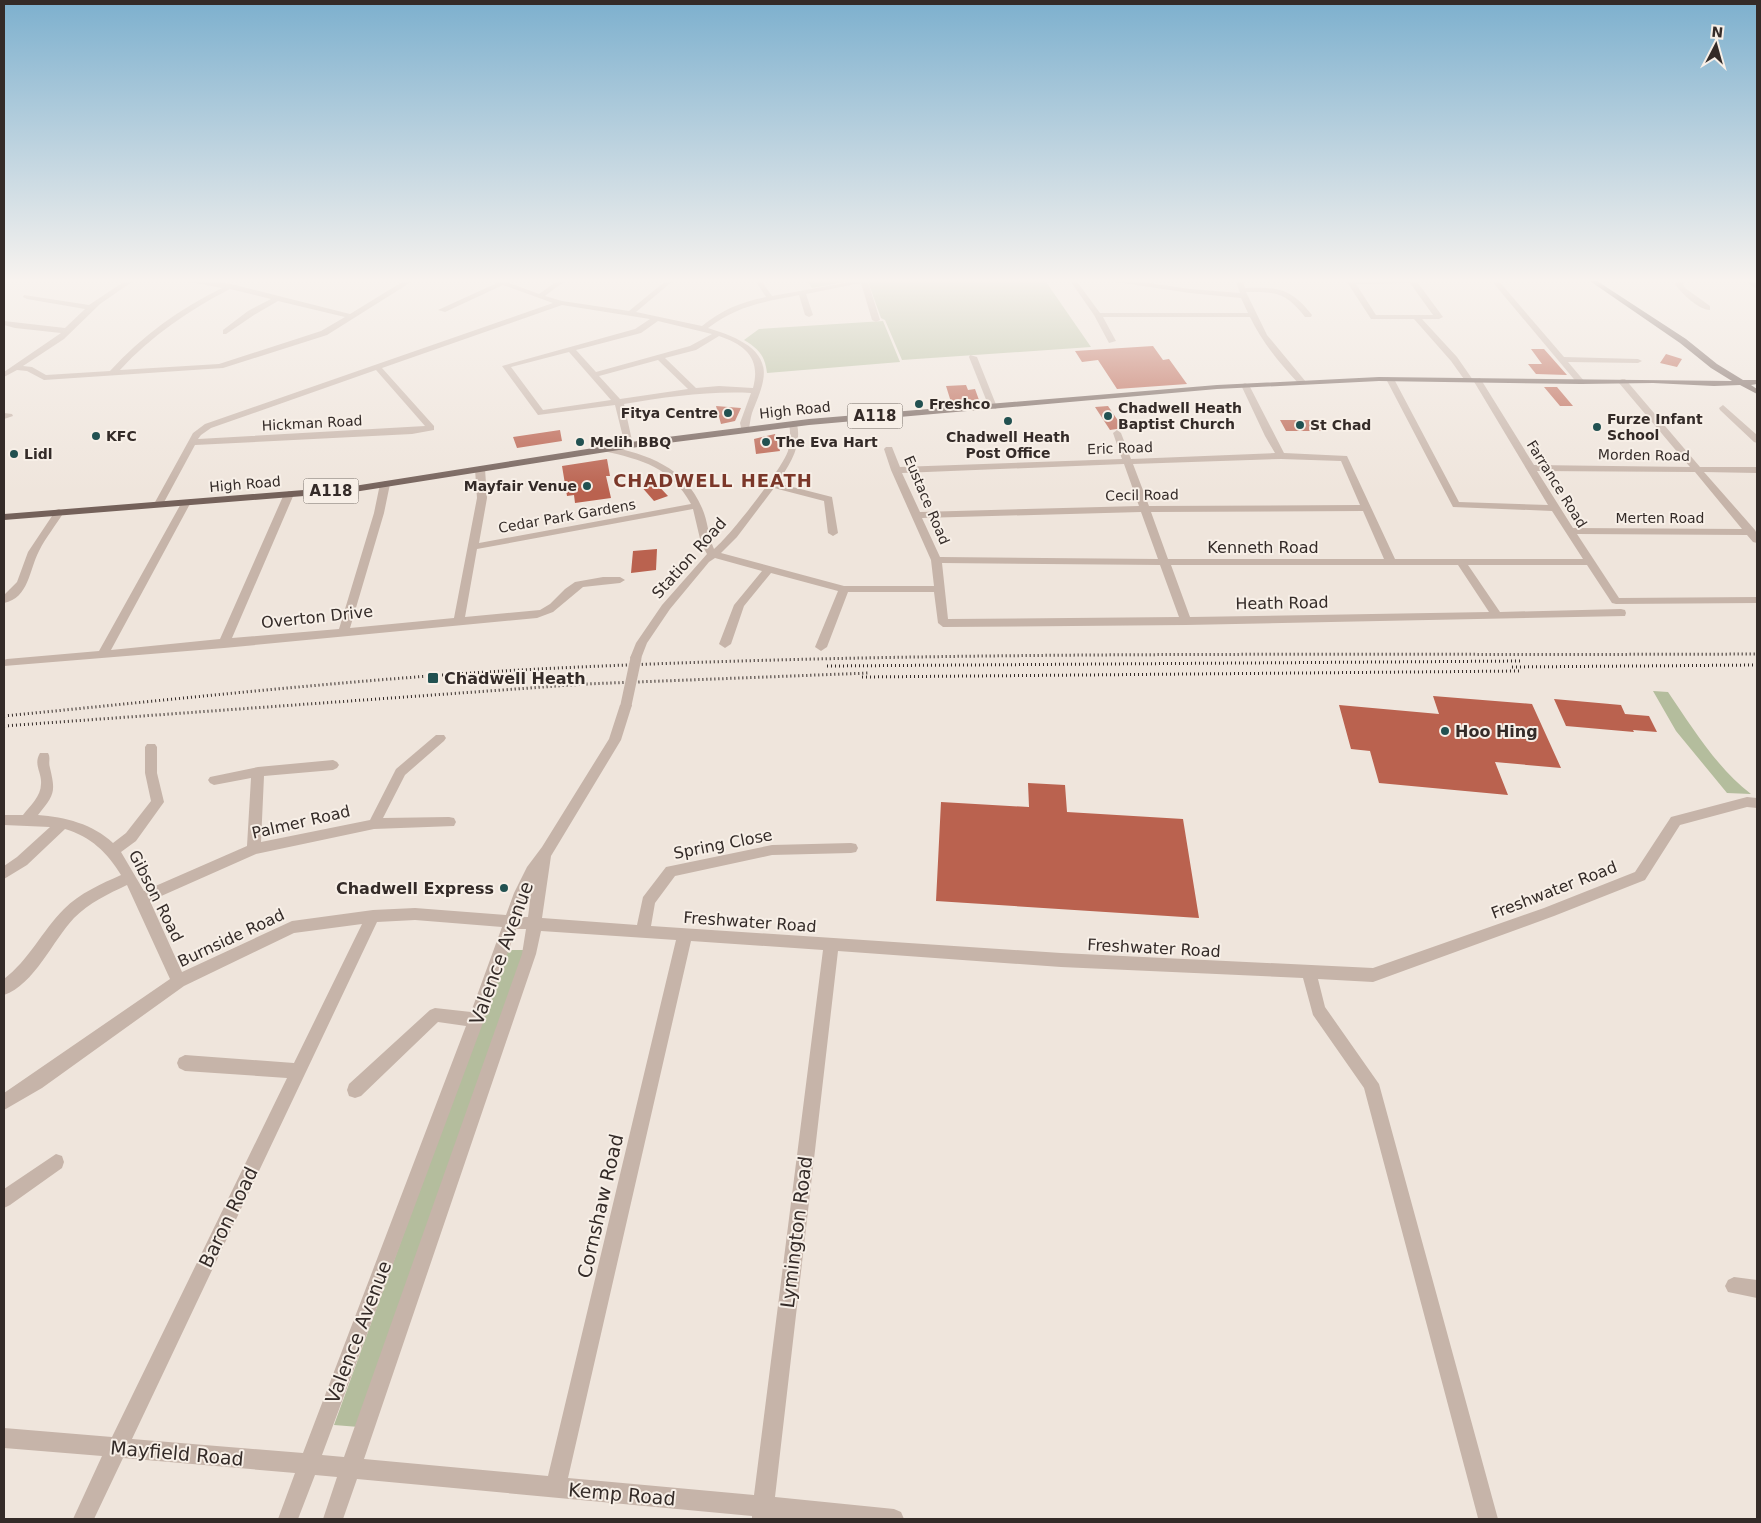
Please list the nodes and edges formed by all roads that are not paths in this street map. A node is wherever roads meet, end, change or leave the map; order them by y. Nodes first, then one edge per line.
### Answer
1 (40, 350) edge
2 (134, 350) edge
3 (270, 350) edge
4 (426, 350) edge
5 (564, 350) edge
6 (573, 350) edge
7 (682, 350) edge
8 (750, 350) edge
9 (1274, 350) edge
10 (1447, 350) edge
11 (1553, 350) edge
12 (1694, 350) edge
13 (1697, 350) edge
14 (660, 357) junction
15 (973, 357) dead end
16 (1561, 359) junction
17 (1638, 361) dead end
18 (16, 367) junction
19 (377, 367) junction
20 (112, 374) junction
21 (4, 375) edge
22 (594, 375) junction
23 (1734, 378) junction
24 (1390, 379) junction
25 (1473, 380) junction
26 (1744, 380) junction
27 (1622, 381) junction
28 (1653, 381) junction
29 (1756, 381) edge
30 (1302, 382) junction
31 (1581, 382) junction
32 (1245, 385) junction
33 (757, 391) junction
34 (694, 392) junction
35 (1757, 392) edge
36 (618, 403) junction
37 (993, 407) junction
38 (1723, 408) dead end
39 (793, 424) junction
40 (745, 430) junction
41 (1117, 433) dead end
42 (1757, 440) edge
43 (628, 441) junction
44 (194, 442) junction
45 (644, 443) junction
46 (608, 449) junction
47 (889, 449) dead end
48 (1281, 456) junction
49 (650, 459) junction
50 (1127, 461) junction
51 (1530, 468) junction
52 (480, 469) junction
53 (896, 470) junction
54 (1697, 470) junction
55 (1757, 470) edge
56 (385, 484) junction
57 (771, 484) junction
58 (288, 494) junction
59 (186, 502) junction
60 (159, 504) junction
61 (696, 506) junction
62 (1368, 508) junction
63 (1555, 508) junction
64 (1146, 509) junction
65 (59, 512) junction
66 (917, 515) junction
67 (4, 517) edge
68 (1570, 531) junction
69 (833, 533) dead end
70 (1754, 536) edge
71 (704, 538) junction
72 (727, 541) junction
73 (473, 547) junction
74 (712, 554) junction
75 (936, 560) junction
76 (1460, 561) junction
77 (1164, 562) junction
78 (1392, 562) junction
79 (1590, 562) junction
80 (769, 569) junction
81 (620, 580) dead end
82 (844, 588) junction
83 (938, 588) junction
84 (4, 600) edge
85 (1757, 600) edge
86 (1496, 614) junction
87 (1621, 614) dead end
88 (460, 620) junction
89 (1186, 621) junction
90 (943, 622) joint
91 (344, 630) junction
92 (224, 644) junction
93 (725, 644) dead end
94 (821, 647) dead end
95 (103, 654) junction
96 (7, 663) dead end
97 (440, 738) dead end
98 (151, 747) dead end
99 (44, 756) dead end
100 (333, 765) dead end
101 (258, 772) junction
102 (214, 780) dead end
103 (1752, 803) edge
104 (27, 819) junction
105 (4, 820) edge
106 (449, 822) dead end
107 (62, 824) junction
108 (374, 824) junction
109 (851, 848) dead end
110 (254, 849) junction
111 (113, 851) junction
112 (547, 851) junction
113 (4, 873) edge
114 (128, 878) junction
115 (140, 899) junction
116 (374, 916) junction
117 (510, 922) junction
118 (536, 924) junction
119 (643, 932) junction
120 (685, 935) junction
121 (831, 945) junction
122 (1308, 973) junction
123 (179, 981) junction
124 (4, 988) edge
125 (476, 1020) junction
126 (185, 1063) dead end
127 (298, 1071) junction
128 (355, 1090) dead end
129 (4, 1102) edge
130 (56, 1162) dead end
131 (4, 1198) edge
132 (1734, 1286) dead end
133 (1757, 1289) edge
134 (4, 1438) edge
135 (117, 1448) junction
136 (308, 1464) junction
137 (350, 1468) junction
138 (555, 1488) junction
139 (763, 1513) edge
140 (1488, 1518) dead end
141 (83, 1519) edge
142 (288, 1519) edge
143 (333, 1519) edge
144 (894, 1519) edge

1 - 18 street
2 - 20 street
3 - 20 street
4 - 19 street
5 - 36 street
6 - 22 street
7 - 14 street
8 - 33 street
9 - 30 street
10 - 25 street, Farrance Road
11 - 16 street
12 - 23 main road
13 - 26 main road
14 - 22 street
14 - 34 street
15 - 37 street
16 - 17 street
16 - 31 street
18 - 20 street
18 - 21 street
19 - 44 street
19 - 44 street, Hickman Road
22 - 36 street
23 - 26 main road
23 - 28 main road, High Road / A118
24 - 25 main road, High Road / A118
24 - 30 main road, High Road / A118
24 - 63 street
25 - 31 main road, High Road / A118
25 - 51 street, Farrance Road
26 - 28 main road, High Road / A118
26 - 29 main road, High Road / A118
26 - 35 main road
27 - 28 main road, High Road / A118
27 - 31 main road, High Road / A118
27 - 54 street
30 - 32 main road, High Road / A118
32 - 37 main road, High Road / A118
32 - 48 street
33 - 34 street
33 - 40 street
34 - 36 street
36 - 43 street
37 - 39 main road, High Road / A118
38 - 42 street
39 - 40 main road, High Road / A118
39 - 57 street, Station Road
40 - 45 main road, High Road / A118
41 - 50 street
43 - 45 main road, High Road / A118
43 - 46 main road, High Road / A118
44 - 60 street
45 - 49 street
46 - 49 street
46 - 52 main road, High Road / A118
47 - 53 street, Eustace Road
48 - 50 street, Eric Road
48 - 62 street, Eric Road
49 - 61 street
50 - 53 street, Eric Road
50 - 64 street
51 - 54 street, Morden Road
51 - 63 street, Farrance Road
52 - 56 main road, High Road / A118
52 - 73 street
53 - 66 street, Eustace Road
54 - 55 street, Morden Road
54 - 70 street
56 - 58 main road, High Road / A118
56 - 91 street
57 - 69 street
57 - 72 street, Station Road
58 - 59 main road, High Road / A118
58 - 92 street
59 - 60 main road, High Road / A118
59 - 95 street
60 - 65 main road, High Road / A118
61 - 71 street
61 - 73 street, Cedar Park Gardens
62 - 64 street, Cecil Road
62 - 78 street
63 - 68 street, Farrance Road
64 - 66 street, Cecil Road
64 - 77 street
65 - 67 main road, High Road / A118
65 - 84 street
66 - 75 street, Eustace Road
68 - 70 street, Merten Road
68 - 79 street, Farrance Road
71 - 72 street
71 - 74 street
72 - 74 street, Station Road
73 - 88 street
74 - 80 street
74 - 112 street, Station Road, bridge
75 - 77 street, Kenneth Road
75 - 83 street, Eustace Road
76 - 78 street, Kenneth Road
76 - 79 street, Kenneth Road
76 - 86 street
77 - 78 street, Kenneth Road
77 - 89 street
79 - 85 street, Farrance Road
80 - 82 street
80 - 93 street
81 - 88 street, Overton Drive
82 - 83 street
82 - 94 street
83 - 90 street, Eustace Road
86 - 87 street, Heath Road
86 - 89 street, Heath Road
88 - 91 street, Overton Drive
89 - 90 street, Heath Road
91 - 92 street, Overton Drive
92 - 95 street, Overton Drive
95 - 96 street, Overton Drive
97 - 108 street
98 - 111 street
99 - 104 street
100 - 101 street
101 - 102 street
101 - 110 street
103 - 122 street, Freshwater Road
104 - 105 street, Gibson Road
104 - 107 street, Gibson Road
106 - 108 street, Palmer Road
107 - 111 street, Gibson Road
107 - 113 street
108 - 110 street, Palmer Road
109 - 119 street, Spring Close
110 - 115 street, Palmer Road
111 - 114 street, Gibson Road
112 - 117 street, Valence Avenue
112 - 118 street, Valence Avenue
114 - 115 street, Gibson Road
114 - 124 street
115 - 123 street, Gibson Road
116 - 117 street, Burnside Road
116 - 123 street, Burnside Road
116 - 127 street, Baron Road
117 - 118 street, Freshwater Road
117 - 125 street, Valence Avenue
118 - 119 street, Freshwater Road
118 - 137 street, Valence Avenue
119 - 120 street, Freshwater Road
120 - 121 street, Freshwater Road
120 - 138 street, Cornshaw Road
121 - 122 street, Freshwater Road
121 - 139 street, Lymington Road
122 - 140 street
123 - 129 street, Burnside Road
125 - 128 street
125 - 136 street, Valence Avenue
126 - 127 street
127 - 135 street, Baron Road
130 - 131 street
132 - 133 street
134 - 135 street, Mayfield Road
135 - 136 street, Mayfield Road
135 - 141 street, Baron Road
136 - 137 street, Mayfield Road
136 - 142 street, Valence Avenue
137 - 138 street, Kemp Road
137 - 143 street, Valence Avenue
138 - 139 street, Kemp Road
139 - 144 street, Kemp Road

